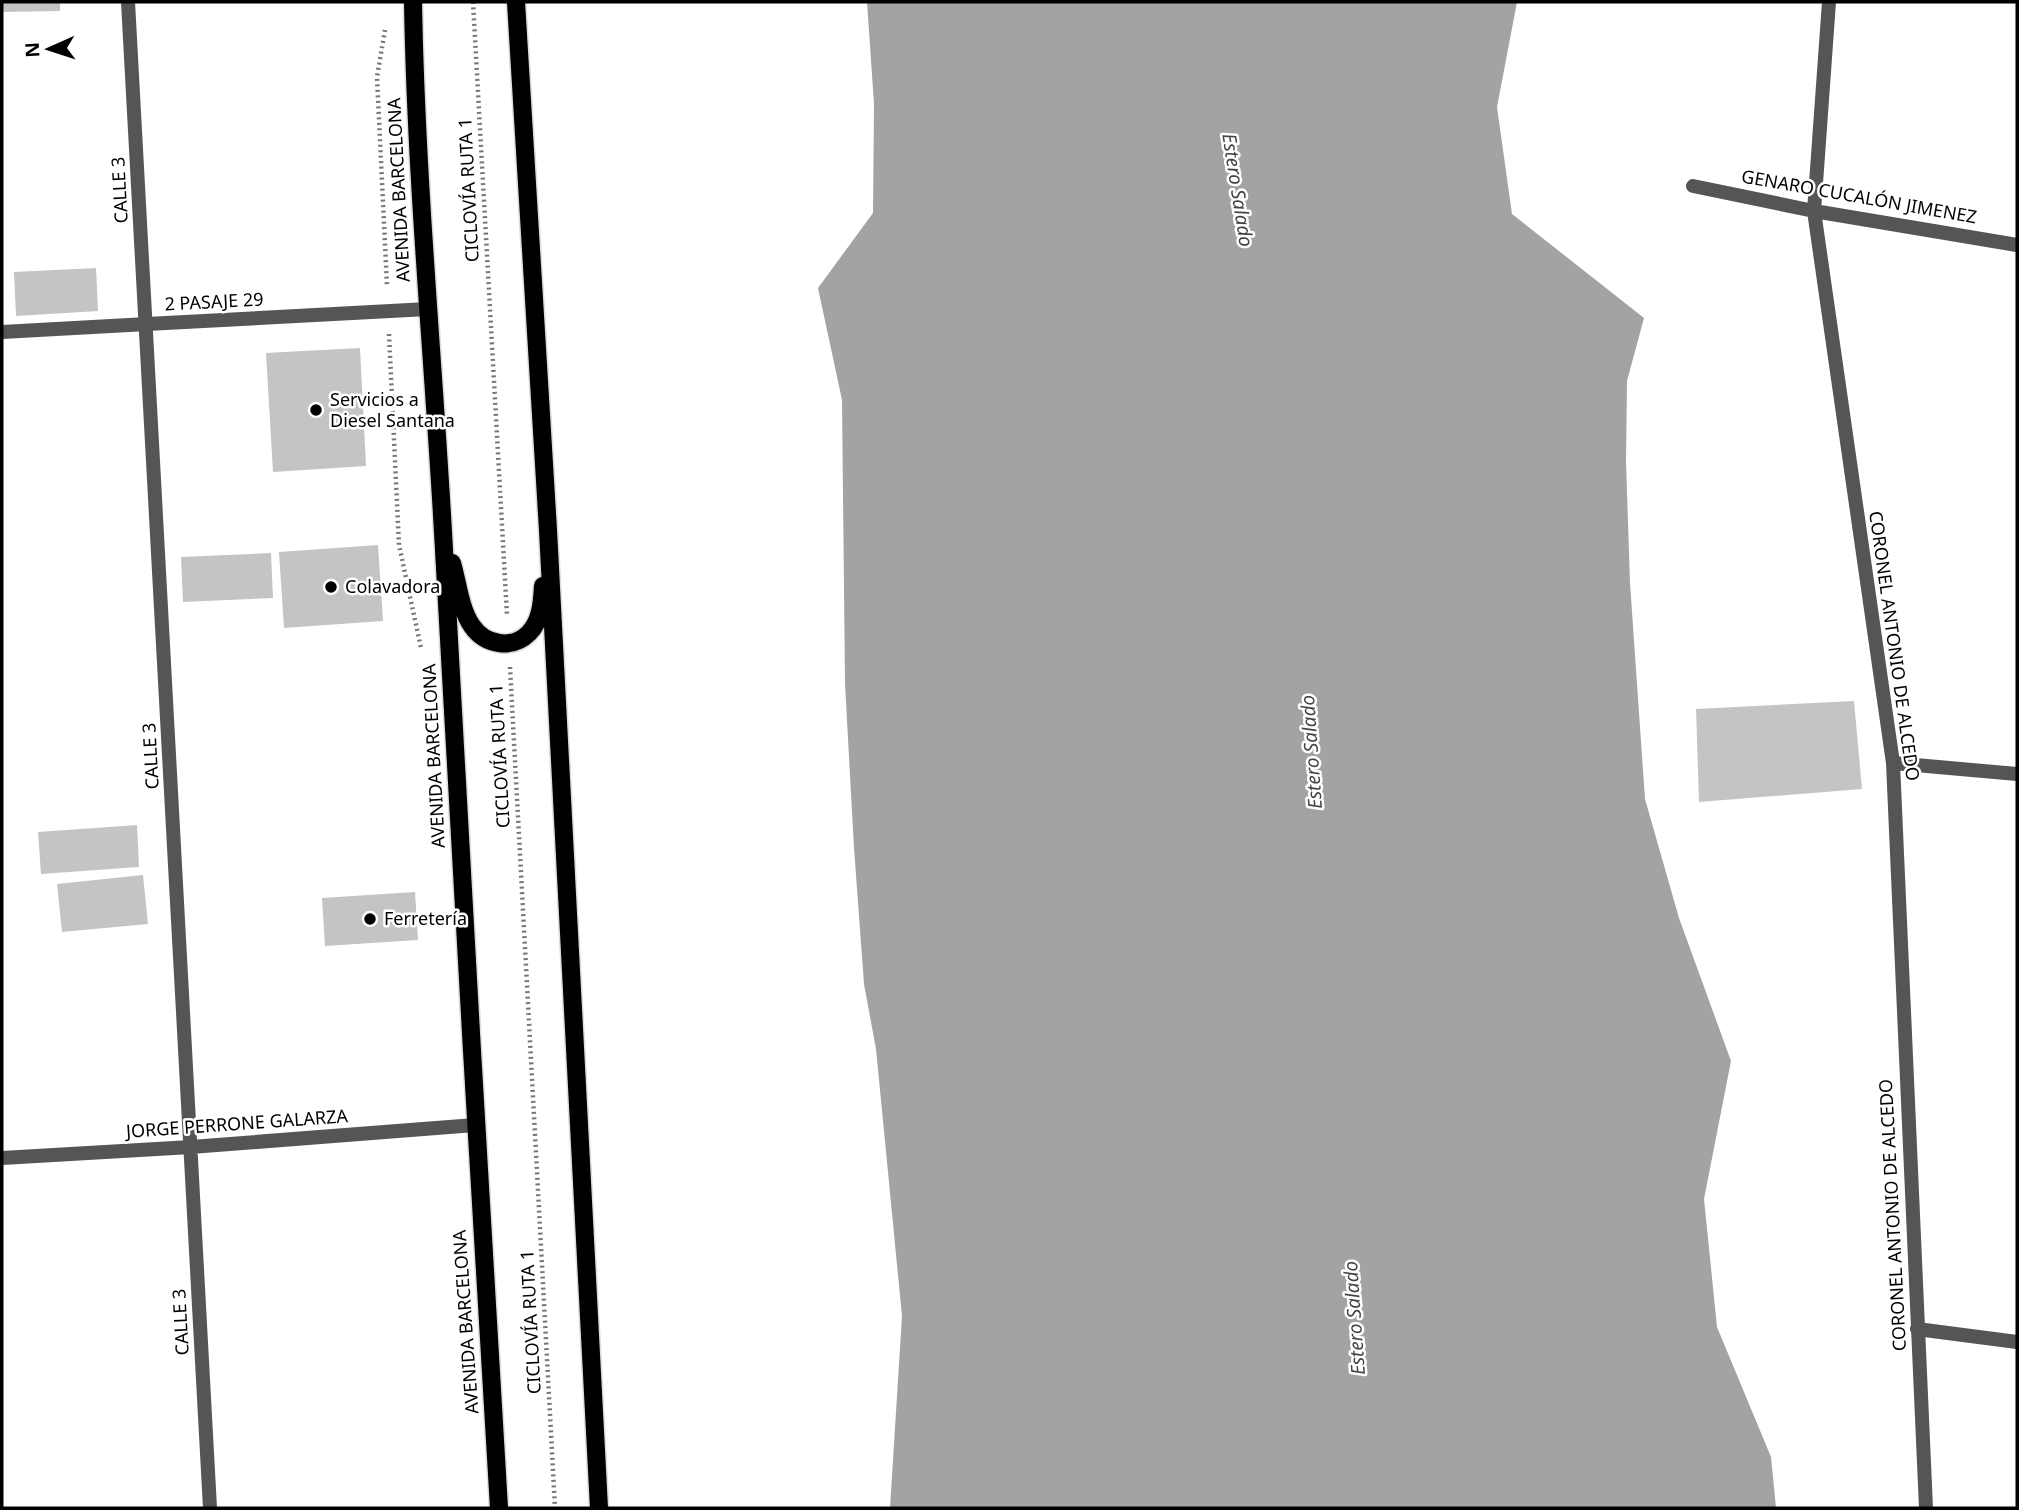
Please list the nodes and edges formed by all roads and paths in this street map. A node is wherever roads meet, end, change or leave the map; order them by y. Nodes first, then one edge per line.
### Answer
1 (128, 2) edge
2 (413, 2) edge
3 (473, 2) edge
4 (516, 2) edge
5 (1829, 2) edge
6 (386, 26) dead end
7 (1693, 186) dead end
8 (1814, 211) junction
9 (2017, 245) edge
10 (428, 310) junction
11 (388, 312) junction
12 (147, 324) junction
13 (2, 332) edge
14 (443, 526) junction
15 (548, 530) junction
16 (508, 643) junction
17 (421, 649) dead end
18 (1893, 764) junction
19 (2017, 774) edge
20 (475, 1125) junction
21 (191, 1147) junction
22 (2, 1158) edge
23 (1917, 1329) junction
24 (2017, 1342) edge
25 (210, 1508) edge
26 (499, 1508) edge
27 (555, 1508) edge
28 (599, 1508) edge
29 (1926, 1508) edge

1 - 12 street, CALLE 3
2 - 10 main road, AVENIDA BARCELONA
3 - 16 path, CICLOVÍA RUTA 1
4 - 15 main road
5 - 8 street, CORONEL ANTONIO DE ALCEDO
6 - 11 path
7 - 8 street, GENARO CUCALÓN JIMENEZ
8 - 9 street, GENARO CUCALÓN JIMENEZ
8 - 18 street, CORONEL ANTONIO DE ALCEDO
10 - 11 street, 2 PASAJE 29
10 - 14 main road, AVENIDA BARCELONA
11 - 12 street, 2 PASAJE 29
11 - 17 path
12 - 13 street, 2 PASAJE 29
12 - 21 street, CALLE 3
14 - 16 main road
14 - 20 main road, AVENIDA BARCELONA
15 - 16 main road
15 - 28 main road
16 - 27 path, CICLOVÍA RUTA 1
18 - 19 street
18 - 23 street, CORONEL ANTONIO DE ALCEDO
20 - 21 street, JORGE PERRONE GALARZA
20 - 26 main road, AVENIDA BARCELONA
21 - 22 street, JORGE PERRONE GALARZA
21 - 25 street, CALLE 3
23 - 24 street
23 - 29 street, CORONEL ANTONIO DE ALCEDO

